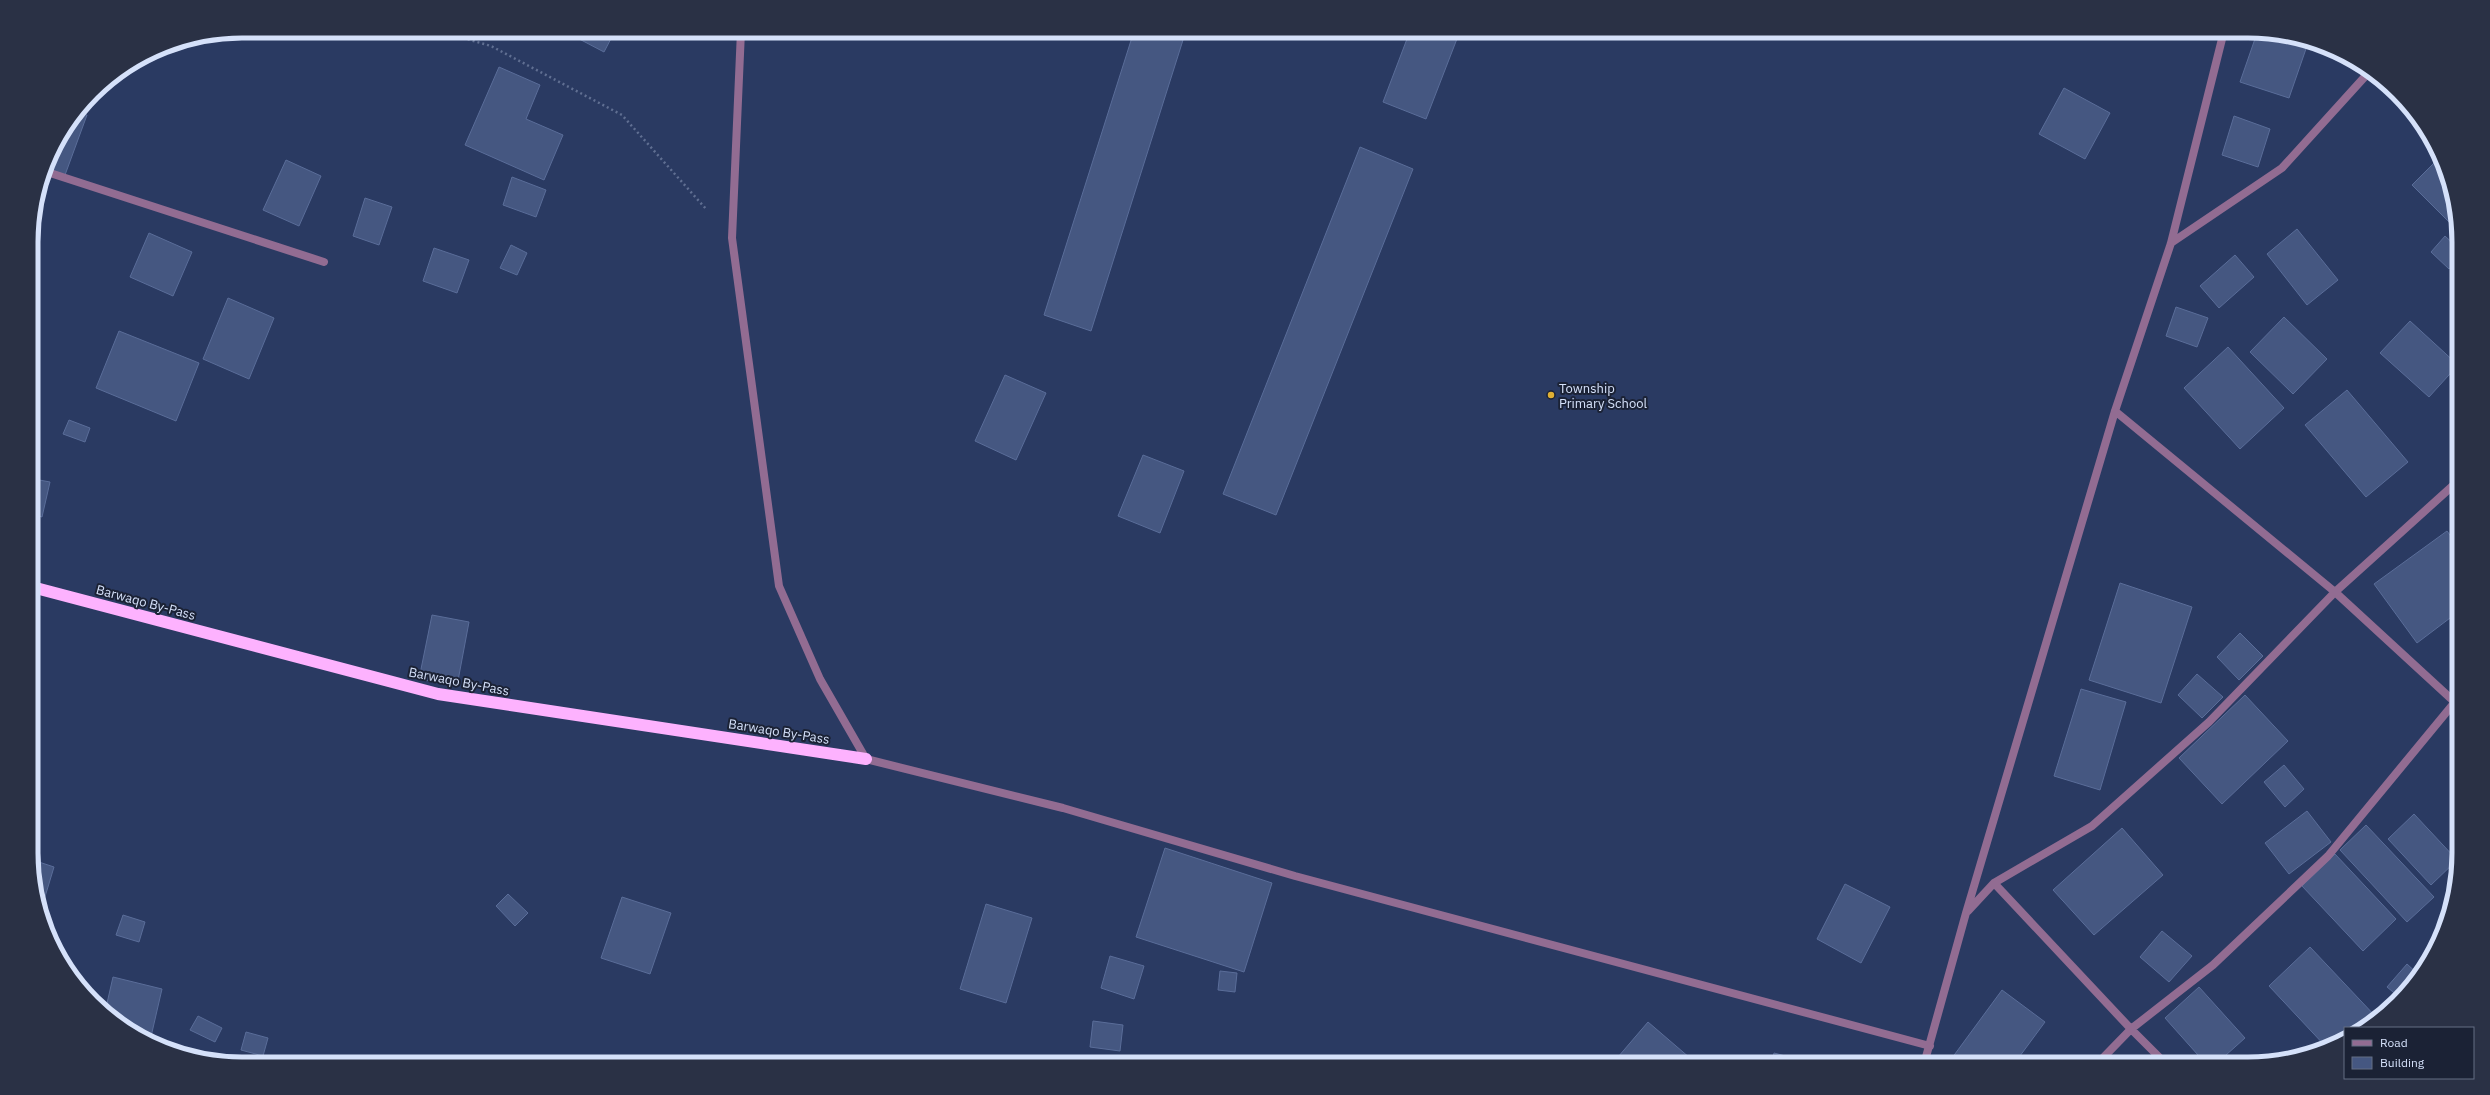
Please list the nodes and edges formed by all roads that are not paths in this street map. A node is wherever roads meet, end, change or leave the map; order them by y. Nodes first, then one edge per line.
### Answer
1 (741, 38) edge
2 (2222, 38) edge
3 (2366, 76) edge
4 (50, 173) edge
5 (2171, 243) junction
6 (324, 262) dead end
7 (2115, 411) junction
8 (2452, 486) edge
9 (38, 588) edge
10 (2335, 592) junction
11 (2452, 697) edge
12 (2452, 708) edge
13 (866, 758) junction
14 (1994, 884) junction
15 (1966, 913) junction
16 (2131, 1029) junction
17 (1930, 1046) junction
18 (1926, 1057) edge
19 (2104, 1057) edge
20 (2159, 1057) edge

1 - 13 street
2 - 5 street
3 - 5 street
4 - 6 street
5 - 7 street
7 - 10 street
7 - 15 street
8 - 10 street
9 - 13 highway, Barwaqo By-Pass
10 - 11 street
10 - 14 street
12 - 16 street
13 - 17 street
14 - 15 street
14 - 16 street
15 - 17 street
16 - 19 street
16 - 20 street
17 - 18 street

